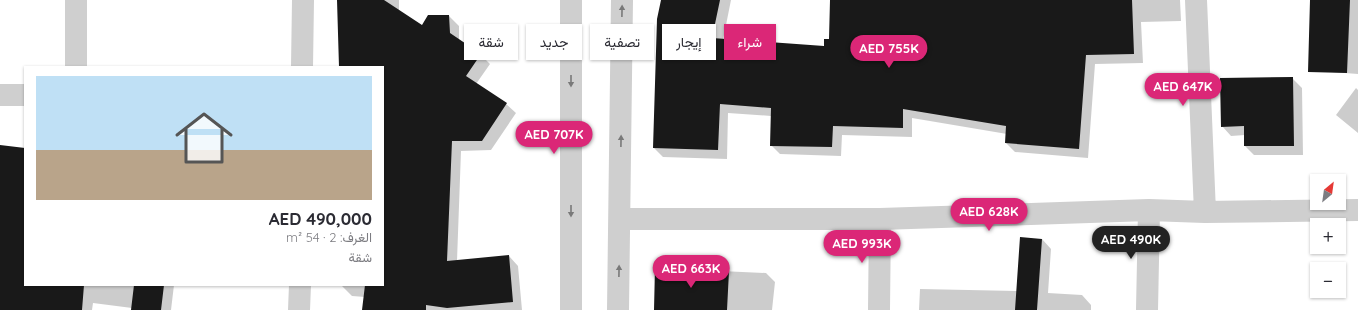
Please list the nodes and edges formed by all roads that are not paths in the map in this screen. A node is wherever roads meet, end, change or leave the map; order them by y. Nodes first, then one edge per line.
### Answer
1 (76, 0) edge
2 (303, 0) edge
3 (571, 0) edge
4 (622, 0) edge
5 (1196, 0) edge
6 (76, 66) edge
7 (302, 66) edge
8 (0, 95) edge
9 (24, 95) edge
10 (1149, 210) junction
11 (1358, 210) edge
12 (1205, 212) junction
13 (620, 219) junction
14 (880, 219) junction
15 (300, 286) edge
16 (299, 310) edge
17 (571, 310) edge
18 (618, 310) edge
19 (879, 310) edge
20 (1148, 310) edge

1 - 6 street
2 - 7 street
3 -> 17 street
13 -> 4 street
5 - 12 street
8 - 9 street
10 - 12 street
10 - 14 street
10 - 20 street
11 - 12 street
13 - 14 street
18 -> 13 street
14 - 19 street
15 - 16 street

